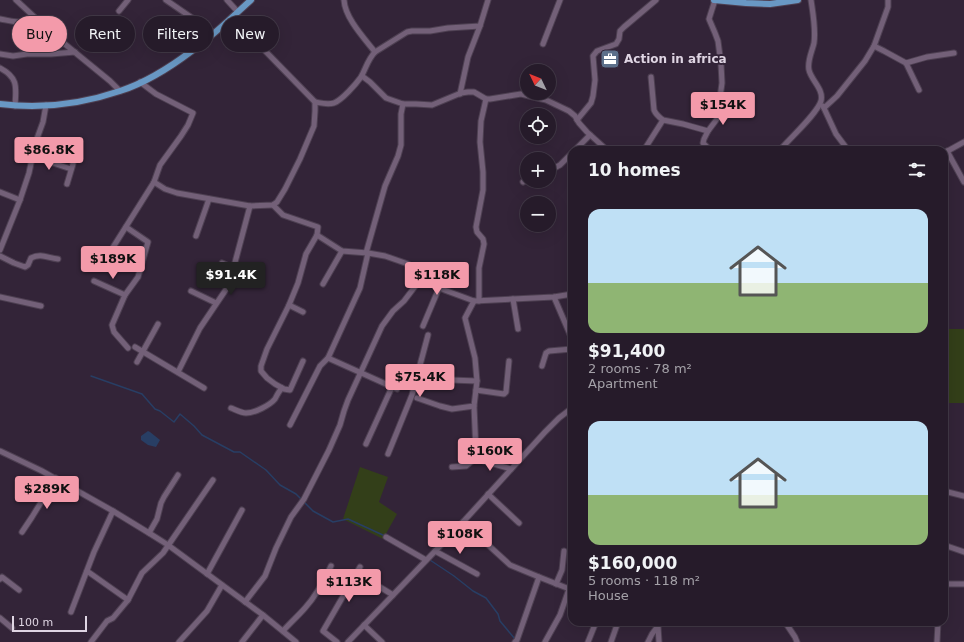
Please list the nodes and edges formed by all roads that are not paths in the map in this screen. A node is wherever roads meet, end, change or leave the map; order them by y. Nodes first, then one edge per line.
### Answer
1 (128, 0) edge
2 (166, 0) edge
3 (228, 0) edge
4 (250, 0) edge
5 (344, 0) edge
6 (488, 0) edge
7 (560, 0) edge
8 (656, 0) edge
9 (714, 0) edge
10 (798, 0) edge
11 (812, 0) edge
12 (888, 0) edge
13 (19, 1) edge
14 (119, 11) dead end
15 (238, 12) junction
16 (34, 16) edge
17 (233, 16) edge
18 (0, 19) edge
19 (12, 21) edge
20 (480, 26) junction
21 (221, 27) edge
22 (214, 33) junction
23 (543, 44) dead end
24 (67, 46) edge
25 (874, 46) junction
26 (75, 52) junction
27 (266, 52) edge
28 (375, 52) junction
29 (954, 53) dead end
30 (0, 54) edge
31 (906, 63) junction
32 (0, 68) edge
33 (362, 76) junction
34 (651, 77) dead end
35 (140, 82) junction
36 (919, 90) dead end
37 (120, 91) junction
38 (460, 94) junction
39 (486, 99) junction
40 (315, 102) junction
41 (820, 102) junction
42 (0, 104) edge
43 (403, 104) junction
44 (46, 105) junction
45 (15, 106) junction
46 (824, 108) junction
47 (577, 120) junction
48 (663, 120) junction
49 (708, 130) junction
50 (590, 135) junction
51 (964, 142) edge
52 (579, 146) edge
53 (602, 146) edge
54 (647, 146) edge
55 (706, 146) edge
56 (784, 146) edge
57 (845, 146) edge
58 (948, 151) edge
59 (948, 155) edge
60 (32, 156) junction
61 (568, 157) edge
62 (556, 167) edge
63 (154, 182) junction
64 (964, 182) edge
65 (67, 184) dead end
66 (0, 192) edge
67 (209, 199) junction
68 (20, 200) junction
69 (273, 205) junction
70 (250, 206) junction
71 (126, 227) junction
72 (316, 235) junction
73 (196, 236) dead end
74 (1, 243) edge
75 (0, 250) edge
76 (342, 251) junction
77 (367, 253) junction
78 (0, 256) edge
79 (58, 259) dead end
80 (222, 263) dead end
81 (100, 268) dead end
82 (233, 268) junction
83 (424, 276) junction
84 (94, 281) dead end
85 (323, 284) dead end
86 (440, 288) junction
87 (191, 291) dead end
88 (125, 295) junction
89 (568, 295) edge
90 (0, 297) edge
91 (554, 297) junction
92 (514, 299) junction
93 (477, 301) junction
94 (216, 304) junction
95 (289, 305) junction
96 (41, 306) dead end
97 (303, 312) dead end
98 (158, 324) dead end
99 (423, 326) dead end
100 (518, 329) dead end
101 (568, 330) edge
102 (428, 335) dead end
103 (135, 347) dead end
104 (128, 348) dead end
105 (568, 349) edge
106 (143, 352) junction
107 (328, 358) junction
108 (303, 361) dead end
109 (509, 361) dead end
110 (137, 362) dead end
111 (542, 366) dead end
112 (178, 372) junction
113 (361, 373) junction
114 (451, 380) dead end
115 (477, 381) junction
116 (204, 388) dead end
117 (282, 388) junction
118 (476, 390) junction
119 (417, 398) dead end
120 (474, 406) junction
121 (231, 408) dead end
122 (568, 411) edge
123 (290, 425) dead end
124 (366, 444) dead end
125 (0, 451) edge
126 (388, 454) dead end
127 (473, 458) junction
128 (452, 467) dead end
129 (511, 469) junction
130 (178, 475) dead end
131 (56, 478) junction
132 (213, 480) dead end
133 (948, 492) edge
134 (488, 494) junction
135 (964, 496) edge
136 (242, 510) dead end
137 (113, 511) junction
138 (463, 522) junction
139 (519, 523) dead end
140 (22, 532) dead end
141 (149, 533) junction
142 (386, 537) dead end
143 (168, 545) junction
144 (948, 547) edge
145 (435, 551) junction
146 (564, 551) dead end
147 (964, 552) edge
148 (426, 560) junction
149 (332, 566) dead end
150 (360, 567) dead end
151 (87, 571) junction
152 (207, 574) junction
153 (477, 574) dead end
154 (539, 577) junction
155 (0, 579) edge
156 (370, 581) dead end
157 (556, 584) junction
158 (948, 584) edge
159 (964, 584) edge
160 (222, 586) junction
161 (568, 588) edge
162 (19, 590) dead end
163 (568, 594) edge
164 (393, 595) junction
165 (128, 600) junction
166 (245, 602) junction
167 (71, 612) dead end
168 (263, 615) junction
169 (0, 618) edge
170 (364, 625) junction
171 (594, 626) edge
172 (617, 626) edge
173 (658, 626) edge
174 (659, 626) edge
175 (788, 626) edge
176 (938, 626) edge
177 (12, 628) dead end
178 (283, 631) junction
179 (516, 641) edge
180 (91, 642) edge
181 (179, 642) edge
182 (242, 642) edge
183 (296, 642) edge
184 (337, 642) edge
185 (348, 642) edge
186 (382, 642) edge
187 (545, 642) edge
188 (588, 642) edge
189 (611, 642) edge
190 (648, 642) edge
191 (659, 642) edge
192 (797, 642) edge
193 (937, 642) edge

1 - 14 street
2 - 22 street
3 - 15 street
4 - 15 main road
5 - 28 street
6 - 20 street
7 - 23 street
8 - 47 street
9 - 10 main road
9 - 49 street
11 - 41 street
12 - 25 street
13 - 16 street
15 - 17 main road
18 - 19 street
20 - 28 street
20 - 38 street
21 - 22 main road
22 - 35 main road
24 - 26 street
25 - 31 street
25 - 46 street
26 - 30 street
26 - 37 street
27 - 40 street
28 - 33 street
29 - 31 street
31 - 36 street
32 - 45 street
33 - 40 street
33 - 43 street
34 - 48 street
35 - 37 main road
35 - 63 street
37 - 44 main road
38 - 39 street
38 - 43 street
39 - 47 street
39 - 93 street
40 - 69 street
41 - 46 street
41 - 56 street
42 - 45 main road
43 - 77 street
44 - 45 main road
44 - 60 street
46 - 57 street
47 - 50 street
48 - 49 street
48 - 54 street
49 - 55 street
50 - 52 street
50 - 53 street
51 - 58 street
59 - 64 street
60 - 65 street
60 - 68 street
61 - 62 street
63 - 67 street
63 - 71 street
66 - 68 street
67 - 70 street
67 - 73 street
68 - 74 street
69 - 70 street
69 - 72 street
70 - 82 street
71 - 81 street
71 - 88 street
72 - 76 street
72 - 95 street
74 - 75 street
76 - 77 street
76 - 85 street
77 - 83 street
77 - 107 street
78 - 79 street
80 - 82 street
82 - 94 street
83 - 86 street
83 - 113 street
84 - 88 street
86 - 93 street
86 - 99 street
87 - 94 street
88 - 104 street
89 - 91 street
90 - 96 street
91 - 92 street
91 - 101 street
92 - 93 street
92 - 100 street
93 - 115 street
94 - 112 street
95 - 97 street
95 - 117 street
98 - 106 street
102 - 126 street
103 - 106 street
105 - 111 street
106 - 110 street
106 - 112 street
107 - 113 street
107 - 123 street
108 - 117 street
109 - 118 street
112 - 116 street
113 - 124 street
113 - 166 street
114 - 115 street
115 - 118 street
117 - 121 street
118 - 120 street
119 - 120 street
120 - 127 street
122 - 129 street
125 - 131 street
127 - 128 street
127 - 129 street
129 - 134 street
130 - 141 street
131 - 137 street
131 - 140 street
132 - 143 street
133 - 135 street
134 - 138 street
134 - 139 street
136 - 152 street
137 - 141 street
137 - 151 street
138 - 145 street
138 - 154 street
141 - 143 street
142 - 148 street
143 - 152 street
143 - 165 street
144 - 147 street
145 - 148 street
145 - 153 street
146 - 157 street
148 - 164 street
149 - 178 street
150 - 184 street
151 - 165 street
151 - 167 street
152 - 160 street
154 - 157 street
154 - 179 street
155 - 162 street
156 - 164 street
157 - 161 street
158 - 159 street
160 - 166 street
160 - 181 street
163 - 187 street
164 - 170 street
165 - 180 street
166 - 168 street
168 - 178 street
168 - 182 street
169 - 177 street
170 - 185 street
170 - 186 street
171 - 188 street
172 - 189 street
173 - 190 street
174 - 191 street
175 - 192 street
176 - 193 street
178 - 183 street

